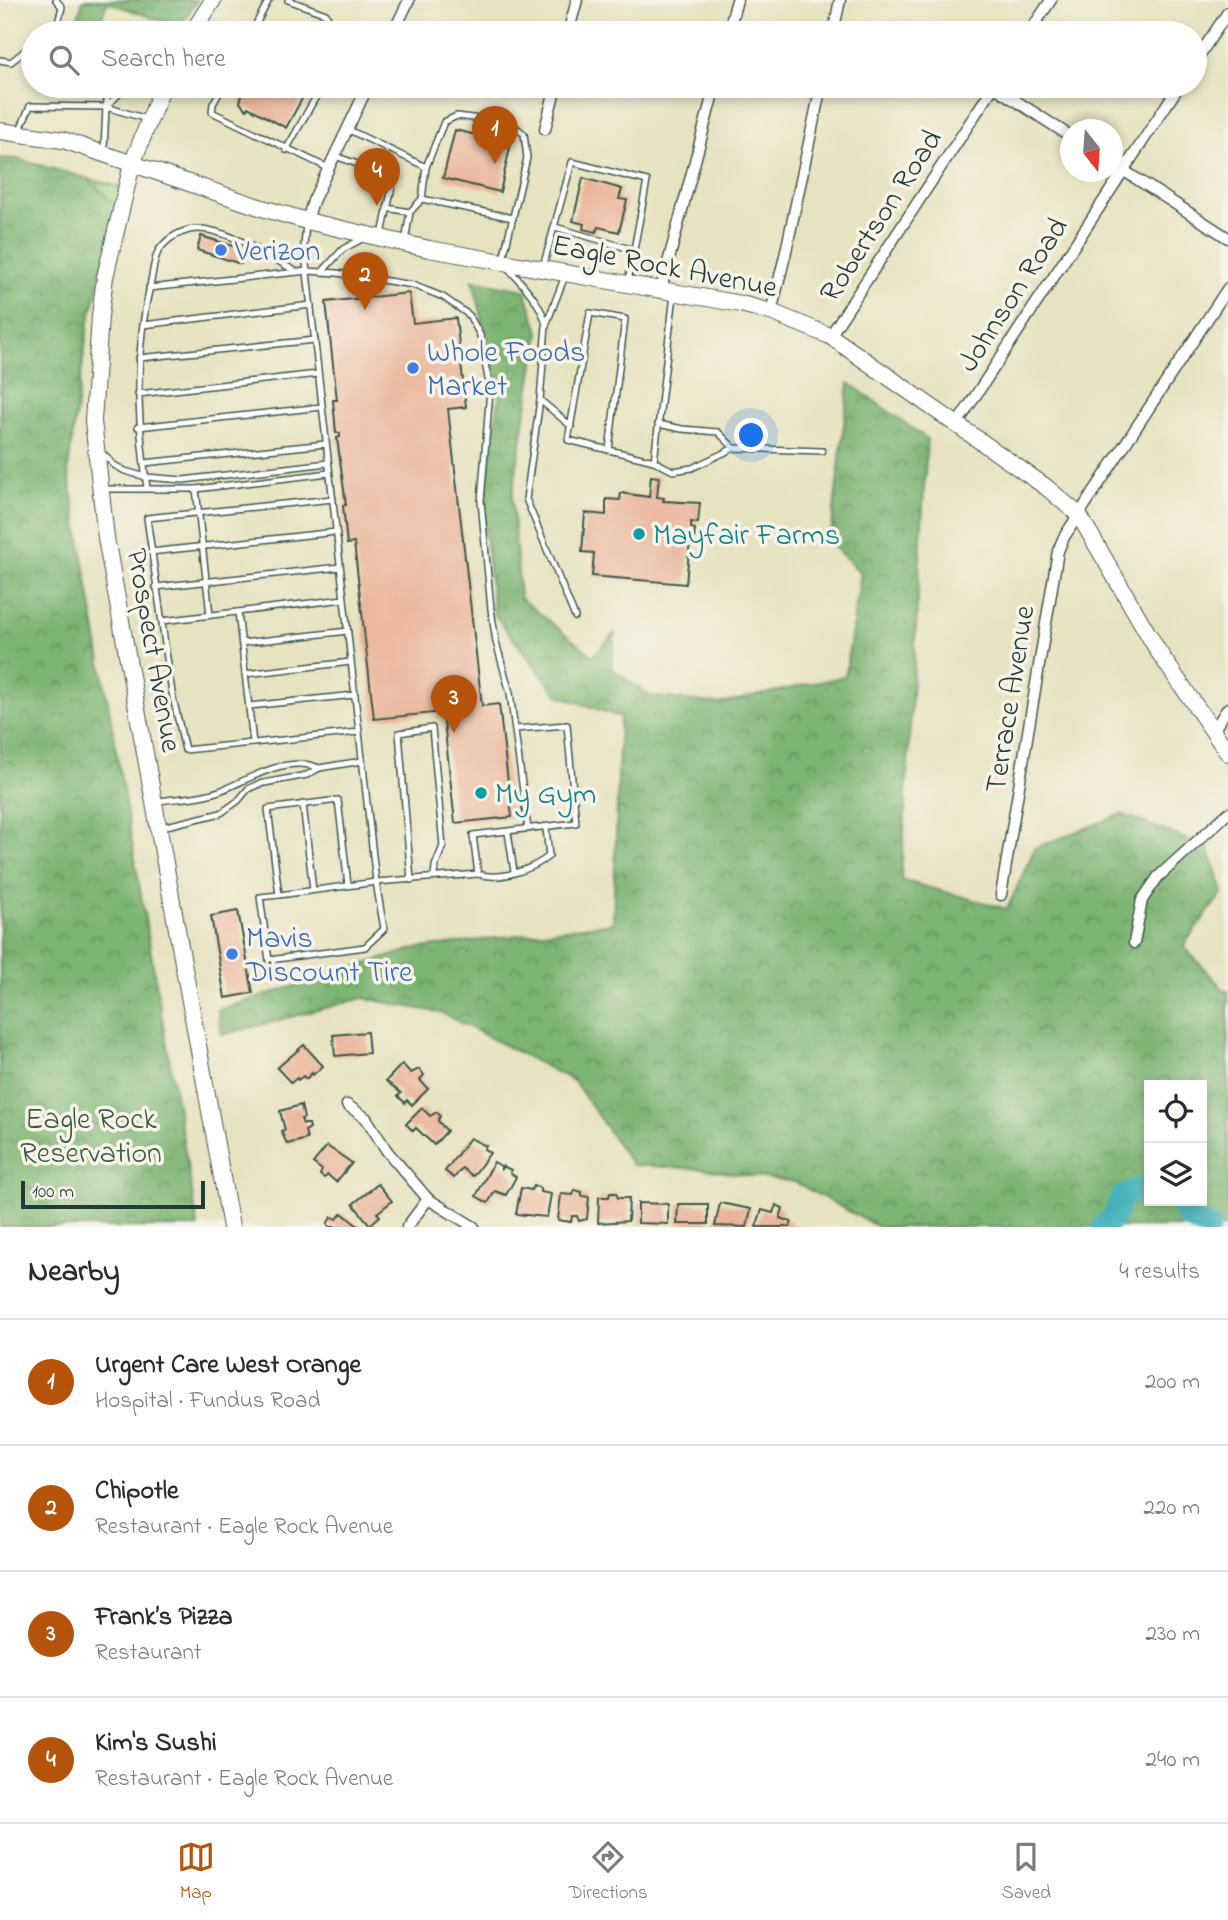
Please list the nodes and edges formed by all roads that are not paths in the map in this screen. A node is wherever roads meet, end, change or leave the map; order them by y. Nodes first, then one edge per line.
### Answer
1 (56, 0) edge
2 (213, 0) edge
3 (269, 0) edge
4 (288, 0) edge
5 (409, 0) edge
6 (577, 0) edge
7 (737, 0) edge
8 (840, 0) edge
9 (1051, 0) edge
10 (1228, 12) edge
11 (58, 21) edge
12 (200, 21) edge
13 (258, 21) edge
14 (330, 21) edge
15 (399, 21) edge
16 (571, 21) edge
17 (731, 21) edge
18 (836, 21) edge
19 (1037, 21) edge
20 (1207, 44) edge
21 (21, 54) edge
22 (0, 60) edge
23 (107, 98) edge
24 (116, 98) edge
25 (158, 98) edge
26 (216, 98) edge
27 (315, 98) edge
28 (362, 98) edge
29 (553, 98) edge
30 (712, 98) edge
31 (818, 98) edge
32 (985, 98) edge
33 (1011, 98) edge
34 (1171, 98) edge
35 (106, 107) junction
36 (148, 120) junction
37 (347, 129) junction
38 (545, 129) dead end
39 (1060, 130) edge
40 (0, 131) edge
41 (19, 132) junction
42 (286, 150) junction
43 (103, 155) junction
44 (335, 156) junction
45 (132, 164) junction
46 (426, 167) junction
47 (329, 168) junction
48 (1123, 170) joint
49 (1115, 182) edge
50 (422, 199) junction
51 (387, 208) junction
52 (410, 212) junction
53 (513, 218) junction
54 (307, 220) junction
55 (555, 228) junction
56 (375, 236) junction
57 (1228, 238) edge
58 (405, 243) junction
59 (634, 250) junction
60 (502, 262) junction
61 (542, 269) junction
62 (307, 271) junction
63 (297, 272) junction
64 (322, 272) junction
65 (566, 273) junction
66 (628, 284) junction
67 (149, 288) junction
68 (1228, 288) edge
69 (668, 291) junction
70 (311, 304) junction
71 (771, 312) junction
72 (546, 325) junction
73 (143, 326) junction
74 (830, 336) junction
75 (314, 340) junction
76 (139, 358) junction
77 (318, 374) junction
78 (138, 394) junction
79 (540, 400) junction
80 (322, 407) junction
81 (658, 424) junction
82 (957, 424) junction
83 (570, 426) junction
84 (138, 427) junction
85 (326, 444) junction
86 (94, 446) junction
87 (734, 448) junction
88 (609, 450) junction
89 (822, 451) dead end
90 (654, 461) junction
91 (144, 463) junction
92 (328, 463) junction
93 (330, 473) junction
94 (146, 477) junction
95 (147, 488) junction
96 (99, 489) junction
97 (196, 489) junction
98 (332, 499) junction
99 (198, 513) junction
100 (1079, 515) junction
101 (336, 532) junction
102 (202, 547) junction
103 (150, 552) junction
104 (340, 568) junction
105 (206, 582) junction
106 (156, 587) junction
107 (344, 599) junction
108 (238, 612) junction
109 (210, 615) junction
110 (575, 617) dead end
111 (162, 621) junction
112 (348, 631) junction
113 (242, 643) junction
114 (351, 662) junction
115 (245, 674) junction
116 (355, 695) junction
117 (249, 706) junction
118 (1228, 708) edge
119 (515, 729) junction
120 (1213, 731) junction
121 (359, 732) junction
122 (253, 743) junction
123 (1228, 753) edge
124 (362, 761) junction
125 (319, 768) junction
126 (154, 802) junction
127 (303, 804) junction
128 (1228, 813) edge
129 (159, 827) junction
130 (545, 828) junction
131 (528, 829) junction
132 (508, 832) junction
133 (514, 872) junction
134 (478, 874) junction
135 (434, 877) junction
136 (411, 880) junction
137 (376, 882) junction
138 (348, 886) junction
139 (313, 890) junction
140 (279, 895) junction
141 (1001, 895) dead end
142 (1134, 943) dead end
143 (347, 1105) dead end
144 (428, 1199) junction
145 (231, 1227) edge
146 (407, 1227) edge
147 (474, 1227) edge

1 - 11 lane
2 - 12 main road
3 - 13 lane
4 - 14 lane
5 - 15 street
6 - 16 street
7 - 17 street
8 - 18 street
9 - 19 street
10 - 20 street
21 - 22 lane
23 - 35 lane
24 - 35 lane
25 - 36 main road, Prospect Avenue
26 - 42 lane
27 - 42 lane
28 - 37 street
29 - 38 street
30 - 69 street
31 - 71 street
32 - 74 street, Robertson Road
33 - 39 street
34 - 48 street, Johnson Road
35 - 36 lane
35 - 41 lane
35 - 43 lane
36 - 45 main road, Prospect Avenue
37 - 44 street
37 - 46 lane
40 - 41 main road, Eagle Rock Avenue
41 - 43 main road, Eagle Rock Avenue
42 - 47 lane
43 - 45 main road, Eagle Rock Avenue
44 - 47 street
44 - 51 lane
45 - 54 main road, Eagle Rock Avenue
45 - 86 main road, Prospect Avenue
46 - 50 lane
46 - 53 lane
47 - 54 street
48 - 57 street
49 - 82 street, Johnson Road
50 - 52 lane
50 - 53 lane
51 - 52 lane
51 - 56 lane
52 - 58 lane
53 - 60 lane
54 - 56 main road, Eagle Rock Avenue
54 - 62 lane
55 - 59 lane
55 - 59 lane
55 - 61 lane
56 - 58 main road, Eagle Rock Avenue
56 - 64 lane
58 - 60 main road, Eagle Rock Avenue
59 - 66 lane
60 - 61 main road, Eagle Rock Avenue
60 - 72 lane
61 - 65 main road, Eagle Rock Avenue
62 - 63 lane
62 - 64 lane
62 - 70 lane
63 - 67 lane
63 - 67 lane
64 - 119 lane
65 - 66 main road, Eagle Rock Avenue
65 - 72 lane
66 - 69 main road, Eagle Rock Avenue
67 - 73 lane
68 - 100 street, Terrace Avenue
69 - 71 main road, Eagle Rock Avenue
69 - 81 lane
70 - 73 lane
70 - 75 lane
71 - 74 main road, Eagle Rock Avenue
72 - 79 lane
73 - 76 lane
74 - 82 main road, Eagle Rock Avenue
75 - 76 lane
75 - 77 lane
76 - 78 lane
77 - 78 lane
77 - 80 lane
78 - 84 lane
79 - 83 lane
79 - 110 lane
80 - 84 lane
80 - 85 lane
81 - 87 lane
81 - 90 lane
82 - 100 main road, Eagle Rock Avenue
83 - 88 lane
83 - 88 lane
84 - 91 lane
85 - 91 lane
85 - 92 lane
86 - 94 lane
86 - 96 main road, Prospect Avenue
87 - 89 lane
87 - 90 lane
88 - 90 lane
91 - 94 lane
92 - 93 lane
92 - 94 lane
93 - 97 lane
93 - 98 lane
94 - 95 lane
95 - 96 lane
95 - 97 lane
96 - 126 main road, Prospect Avenue
97 - 99 lane
98 - 99 lane
98 - 101 lane
99 - 102 lane
99 - 103 lane
100 - 120 main road, Eagle Rock Avenue
100 - 141 street, Terrace Avenue
101 - 102 lane
101 - 104 lane
102 - 103 lane
102 - 105 lane
103 - 106 lane
104 - 105 lane
104 - 107 lane
105 - 106 lane
105 - 109 lane
106 - 111 lane
107 - 108 lane
107 - 112 lane
108 - 109 lane
108 - 113 lane
109 - 111 lane
111 - 122 lane
112 - 113 lane
112 - 114 lane
113 - 115 lane
114 - 115 lane
114 - 116 lane
115 - 117 lane
116 - 117 lane
116 - 121 lane
117 - 122 lane
118 - 120 street
119 - 130 lane
119 - 131 lane
120 - 123 main road, Eagle Rock Avenue
121 - 122 lane
121 - 124 lane
124 - 125 lane
124 - 137 lane
125 - 126 lane
125 - 129 lane
126 - 129 main road, Prospect Avenue
127 - 138 lane
127 - 139 lane
127 - 140 lane
128 - 142 street
129 - 145 main road, Prospect Avenue
130 - 131 lane
130 - 133 lane
131 - 132 lane
132 - 133 lane
132 - 134 lane
133 - 134 lane
134 - 135 lane
135 - 136 lane
135 - 136 lane
136 - 137 lane
137 - 138 lane
137 - 140 lane
138 - 139 lane
139 - 140 lane
143 - 144 street
144 - 146 street
144 - 147 street

